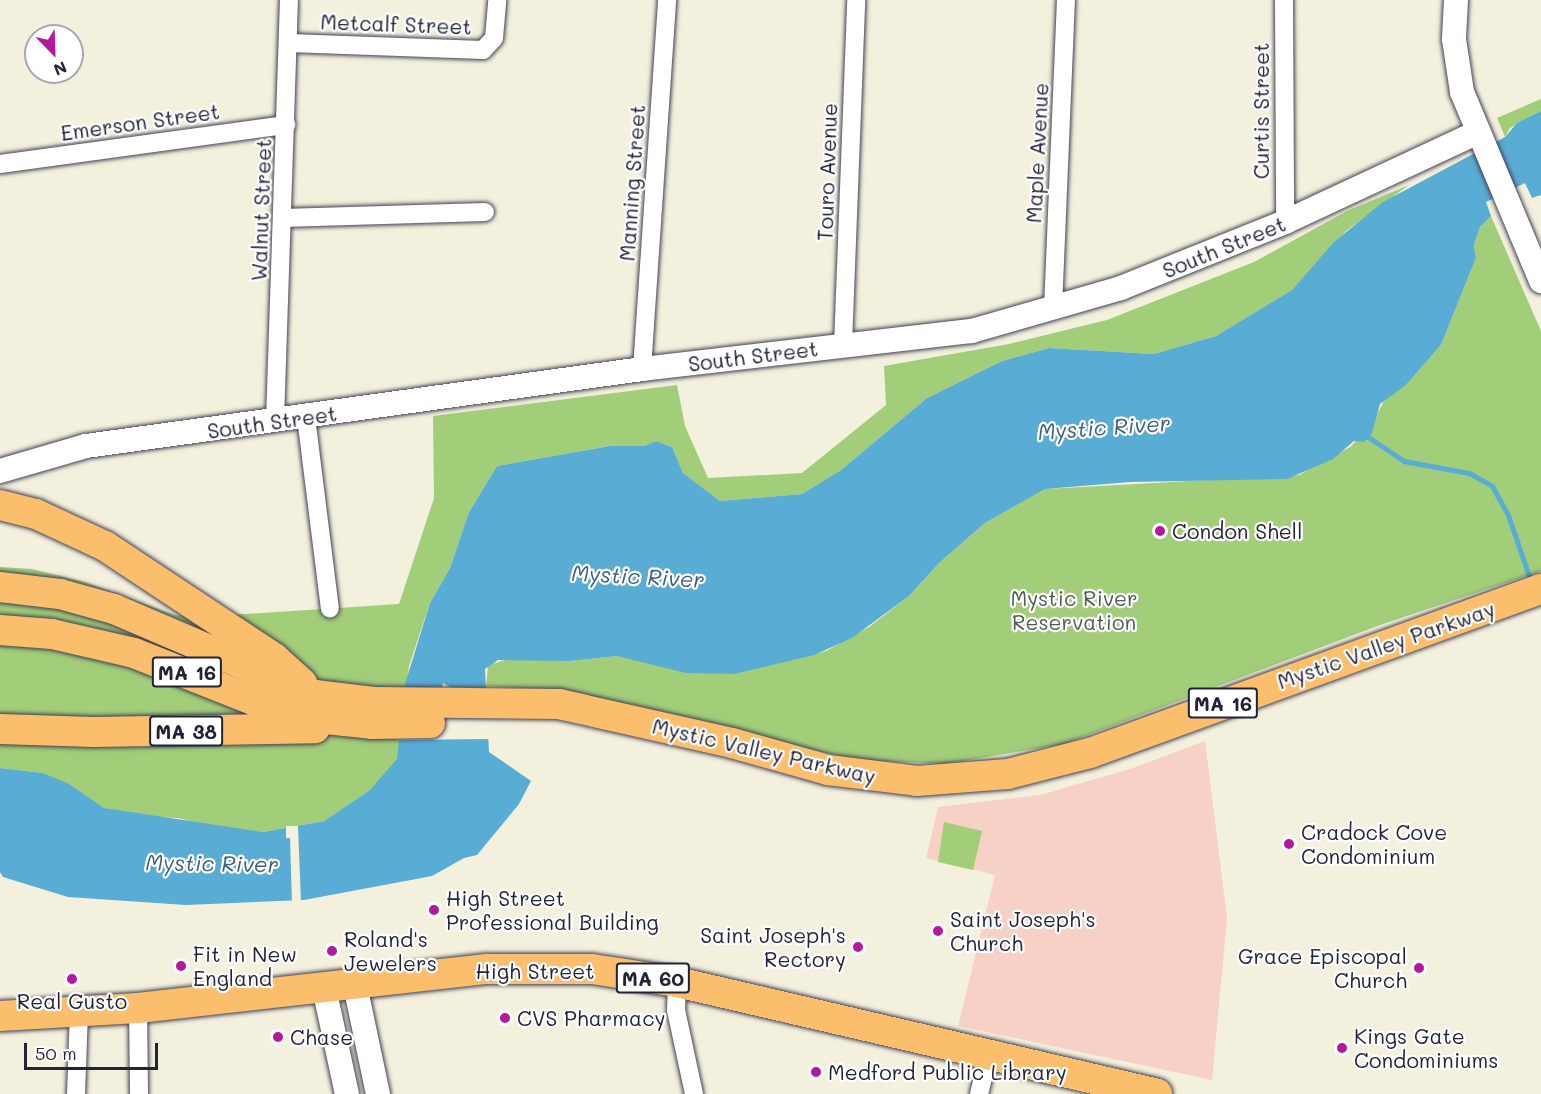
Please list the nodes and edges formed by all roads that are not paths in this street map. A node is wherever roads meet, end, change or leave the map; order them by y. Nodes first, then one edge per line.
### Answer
1 (289, 0) edge
2 (497, 0) edge
3 (667, 0) edge
4 (856, 0) edge
5 (1066, 0) edge
6 (1284, 0) edge
7 (1456, 0) edge
8 (289, 43) junction
9 (286, 125) junction
10 (1478, 138) junction
11 (0, 164) edge
12 (485, 212) dead end
13 (283, 218) junction
14 (1285, 222) junction
15 (1541, 281) edge
16 (1053, 309) junction
17 (843, 345) junction
18 (642, 369) junction
19 (306, 417) junction
20 (275, 421) junction
21 (0, 471) edge
22 (0, 504) edge
23 (0, 587) edge
24 (1541, 589) edge
25 (330, 609) dead end
26 (0, 630) edge
27 (315, 695) junction
28 (384, 716) junction
29 (0, 729) edge
30 (677, 982) junction
31 (355, 985) junction
32 (324, 988) junction
33 (138, 1008) junction
34 (79, 1011) junction
35 (3, 1014) edge
36 (988, 1057) junction
37 (76, 1094) edge
38 (139, 1094) edge
39 (347, 1094) edge
40 (378, 1094) edge
41 (694, 1094) edge
42 (979, 1094) edge
43 (1157, 1094) edge

1 - 8 street, Walnut Street
2 - 8 street, Metcalf Street
3 - 18 street, Manning Street
4 - 17 street, Touro Avenue
5 - 16 street, Maple Avenue
6 - 14 street, Curtis Street
7 - 10 street
8 - 9 street, Walnut Street
9 - 11 street, Emerson Street
9 - 13 street, Walnut Street
10 - 14 street, South Street
10 - 15 street
12 - 13 street
13 - 20 street, Walnut Street
14 - 16 street, South Street
16 - 17 street, South Street
17 - 18 street, South Street
18 - 19 street, South Street
19 - 20 street, South Street
19 - 25 street
20 - 21 street, South Street
22 - 27 main road
23 - 27 main road, Mystic Valley Parkway / MA 16
24 - 28 main road, Mystic Valley Parkway / MA 16
26 - 28 main road, Mystic Valley Parkway / MA 16
27 - 28 main road, Mystic Valley Parkway / MA 16
28 - 29 main road, MA 38
30 - 31 main road, High Street / MA 60
30 - 36 main road, High Street / MA 60
30 - 41 street
31 - 32 main road, High Street / MA 60
31 - 40 street
32 - 33 main road, High Street / MA 60
32 - 39 street
33 - 34 main road, High Street / MA 60
33 - 38 street
34 - 35 main road, High Street / MA 60
34 - 37 street
36 - 42 street
36 - 43 main road, High Street / MA 60

